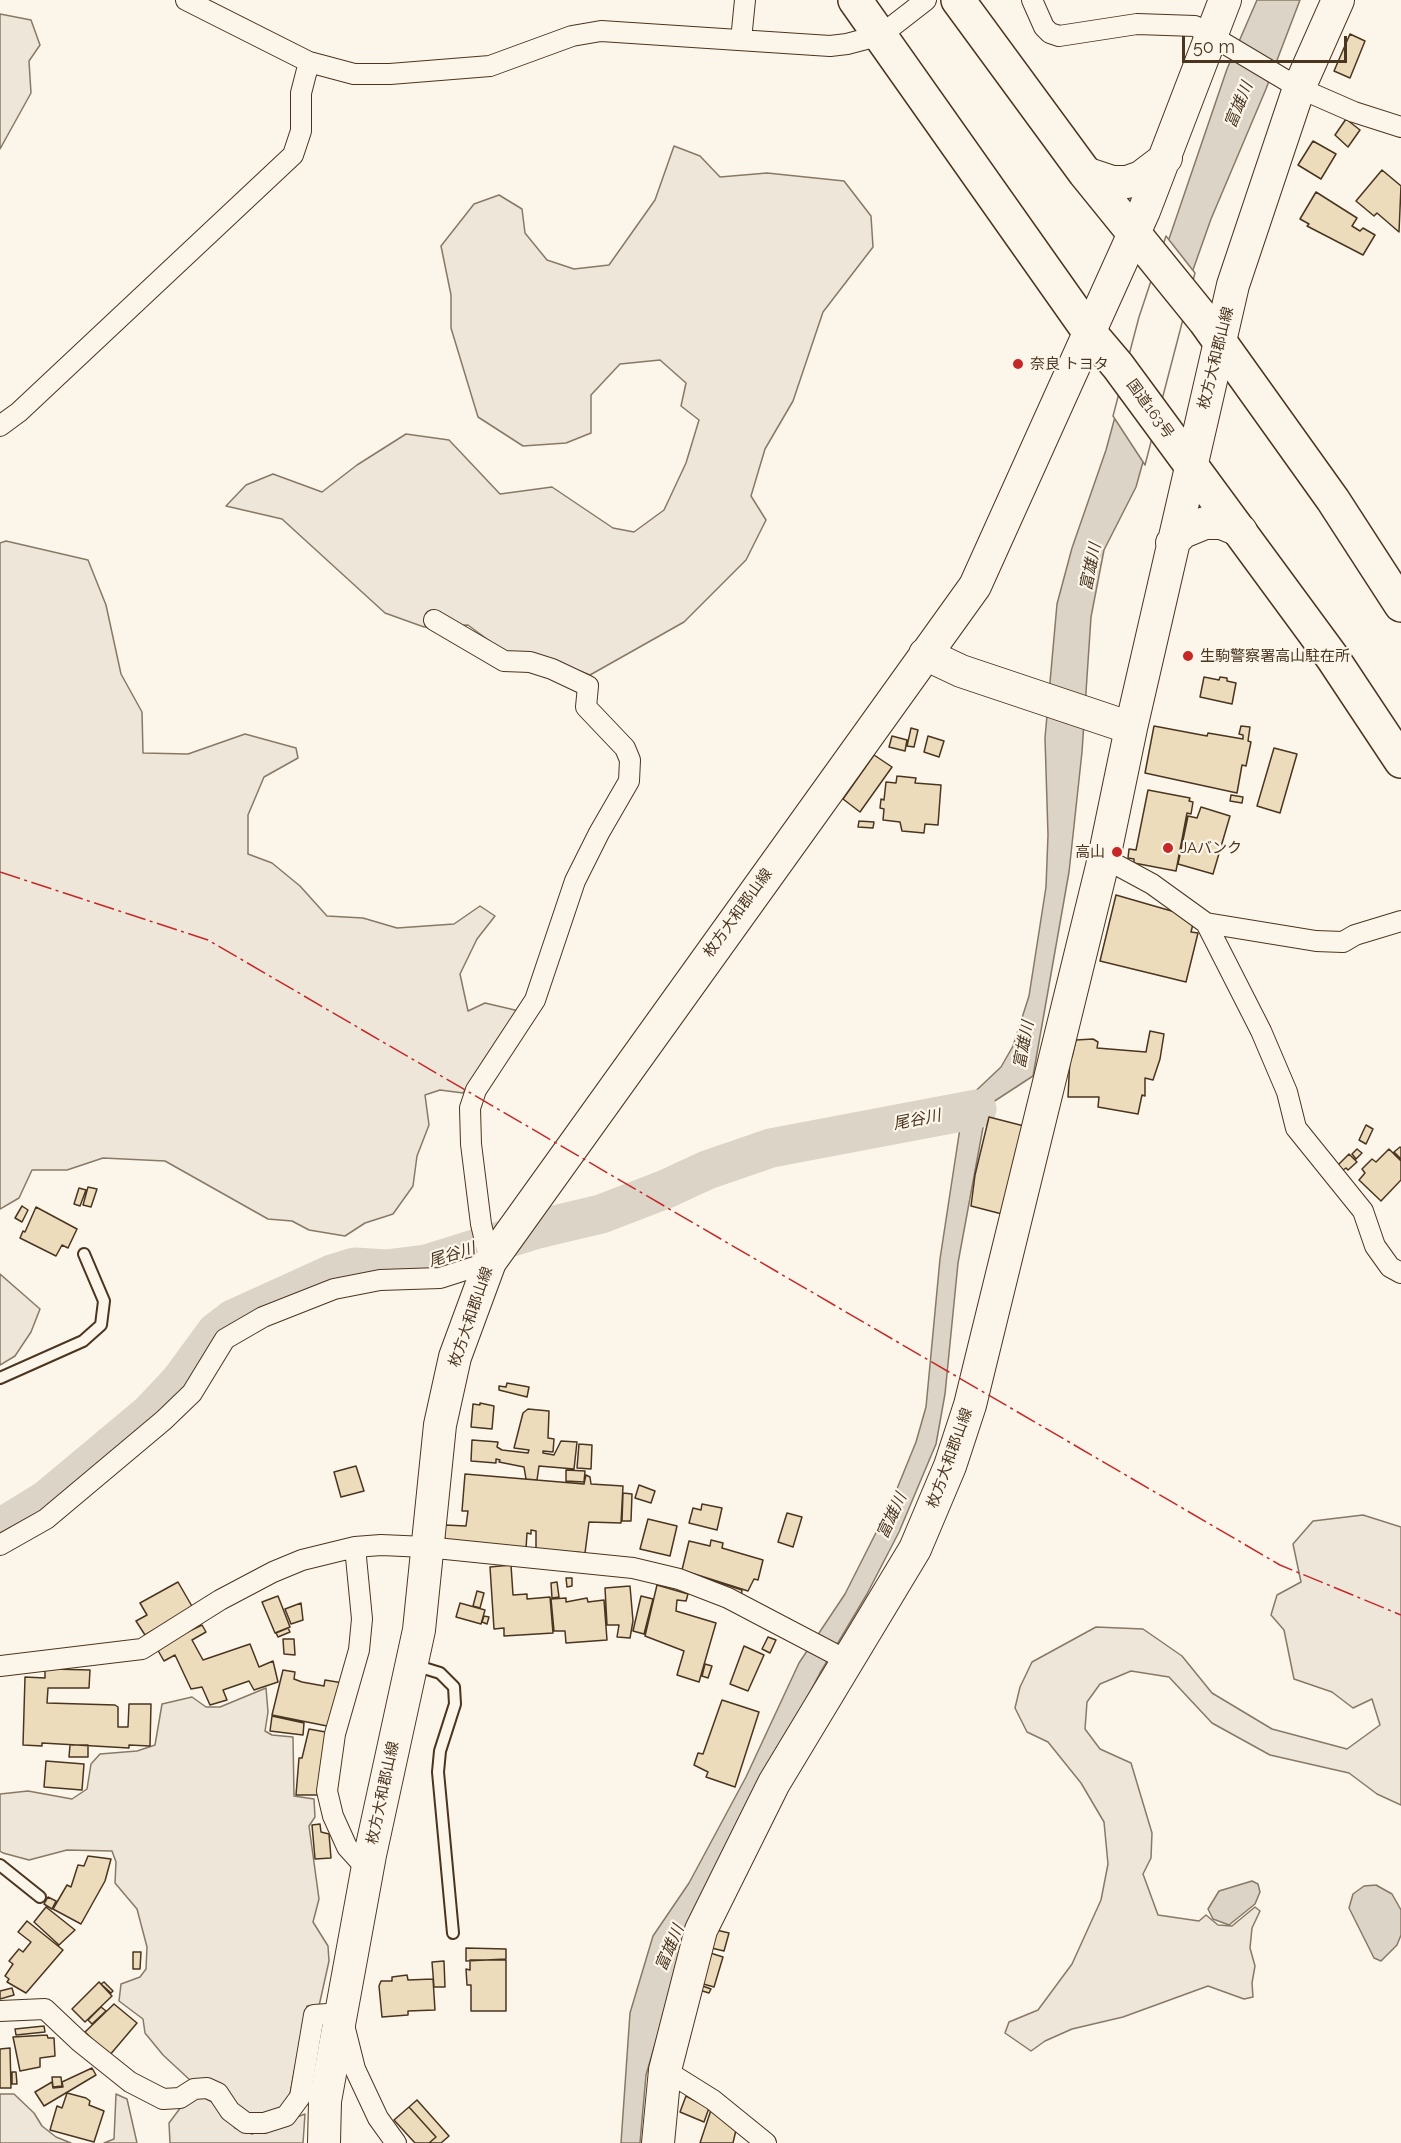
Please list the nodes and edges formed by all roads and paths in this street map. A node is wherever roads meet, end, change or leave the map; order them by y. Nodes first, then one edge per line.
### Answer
1 (186, 0) edge
2 (745, 0) edge
3 (855, 0) edge
4 (926, 0) edge
5 (958, 0) edge
6 (1032, 0) edge
7 (1225, 0) edge
8 (1338, 0) edge
9 (881, 35) junction
10 (1209, 36) junction
11 (741, 40) junction
12 (309, 62) junction
13 (1289, 82) junction
14 (1401, 128) edge
15 (1166, 158) junction
16 (1084, 173) junction
17 (1142, 245) junction
18 (1213, 331) junction
19 (1090, 333) junction
20 (0, 426) edge
21 (1190, 465) junction
22 (1241, 531) junction
23 (1172, 543) junction
24 (1398, 595) edge
25 (434, 620) dead end
26 (925, 654) junction
27 (1131, 728) junction
28 (1401, 761) edge
29 (1104, 858) junction
30 (1401, 921) edge
31 (1206, 923) junction
32 (84, 1254) dead end
33 (490, 1262) junction
34 (1401, 1273) edge
35 (0, 1378) edge
36 (0, 1545) edge
37 (355, 1547) junction
38 (426, 1547) junction
39 (848, 1661) junction
40 (411, 1664) junction
41 (0, 1666) edge
42 (0, 1865) edge
43 (367, 1869) junction
44 (40, 1897) dead end
45 (453, 1934) dead end
46 (0, 2010) edge
47 (341, 2013) junction
48 (665, 2070) junction
49 (324, 2143) edge
50 (396, 2143) edge
51 (658, 2143) edge
52 (766, 2143) edge

1 - 12 street
2 - 11 street
3 - 9 highway, 国道163号
4 - 9 street
5 - 16 highway
6 - 10 street
7 - 10 main road, 枚方大和郡山線
8 - 13 main road, 枚方大和郡山線
9 - 11 street
9 - 19 highway, 国道163号
10 - 13 street
10 - 15 main road, 枚方大和郡山線
11 - 12 street
12 - 20 street
13 - 14 street
13 - 18 main road, 枚方大和郡山線
15 - 16 main road
15 - 17 main road, 枚方大和郡山線
16 - 17 highway
17 - 18 highway
17 - 19 main road, 枚方大和郡山線
18 - 21 main road, 枚方大和郡山線
18 - 24 highway
19 - 21 highway, 国道163号
19 - 26 main road, 枚方大和郡山線
21 - 22 highway, 国道163号
21 - 23 main road, 枚方大和郡山線
22 - 23 main road
22 - 28 highway, 国道163号
23 - 27 main road, 枚方大和郡山線
25 - 33 street
26 - 27 main road
26 - 33 main road, 枚方大和郡山線
27 - 29 main road, 枚方大和郡山線
29 - 31 street
29 - 39 main road, 枚方大和郡山線
30 - 31 street
31 - 34 street
32 - 35 lane
33 - 36 street
33 - 38 main road, 枚方大和郡山線
37 - 38 street
37 - 41 street
37 - 43 street
38 - 39 street
38 - 40 main road, 枚方大和郡山線
39 - 48 main road, 枚方大和郡山線
40 - 43 main road, 枚方大和郡山線
40 - 45 lane
42 - 44 lane
43 - 47 main road, 枚方大和郡山線
46 - 47 street
47 - 49 main road, 枚方大和郡山線
47 - 50 street
48 - 51 main road, 枚方大和郡山線
48 - 52 street

